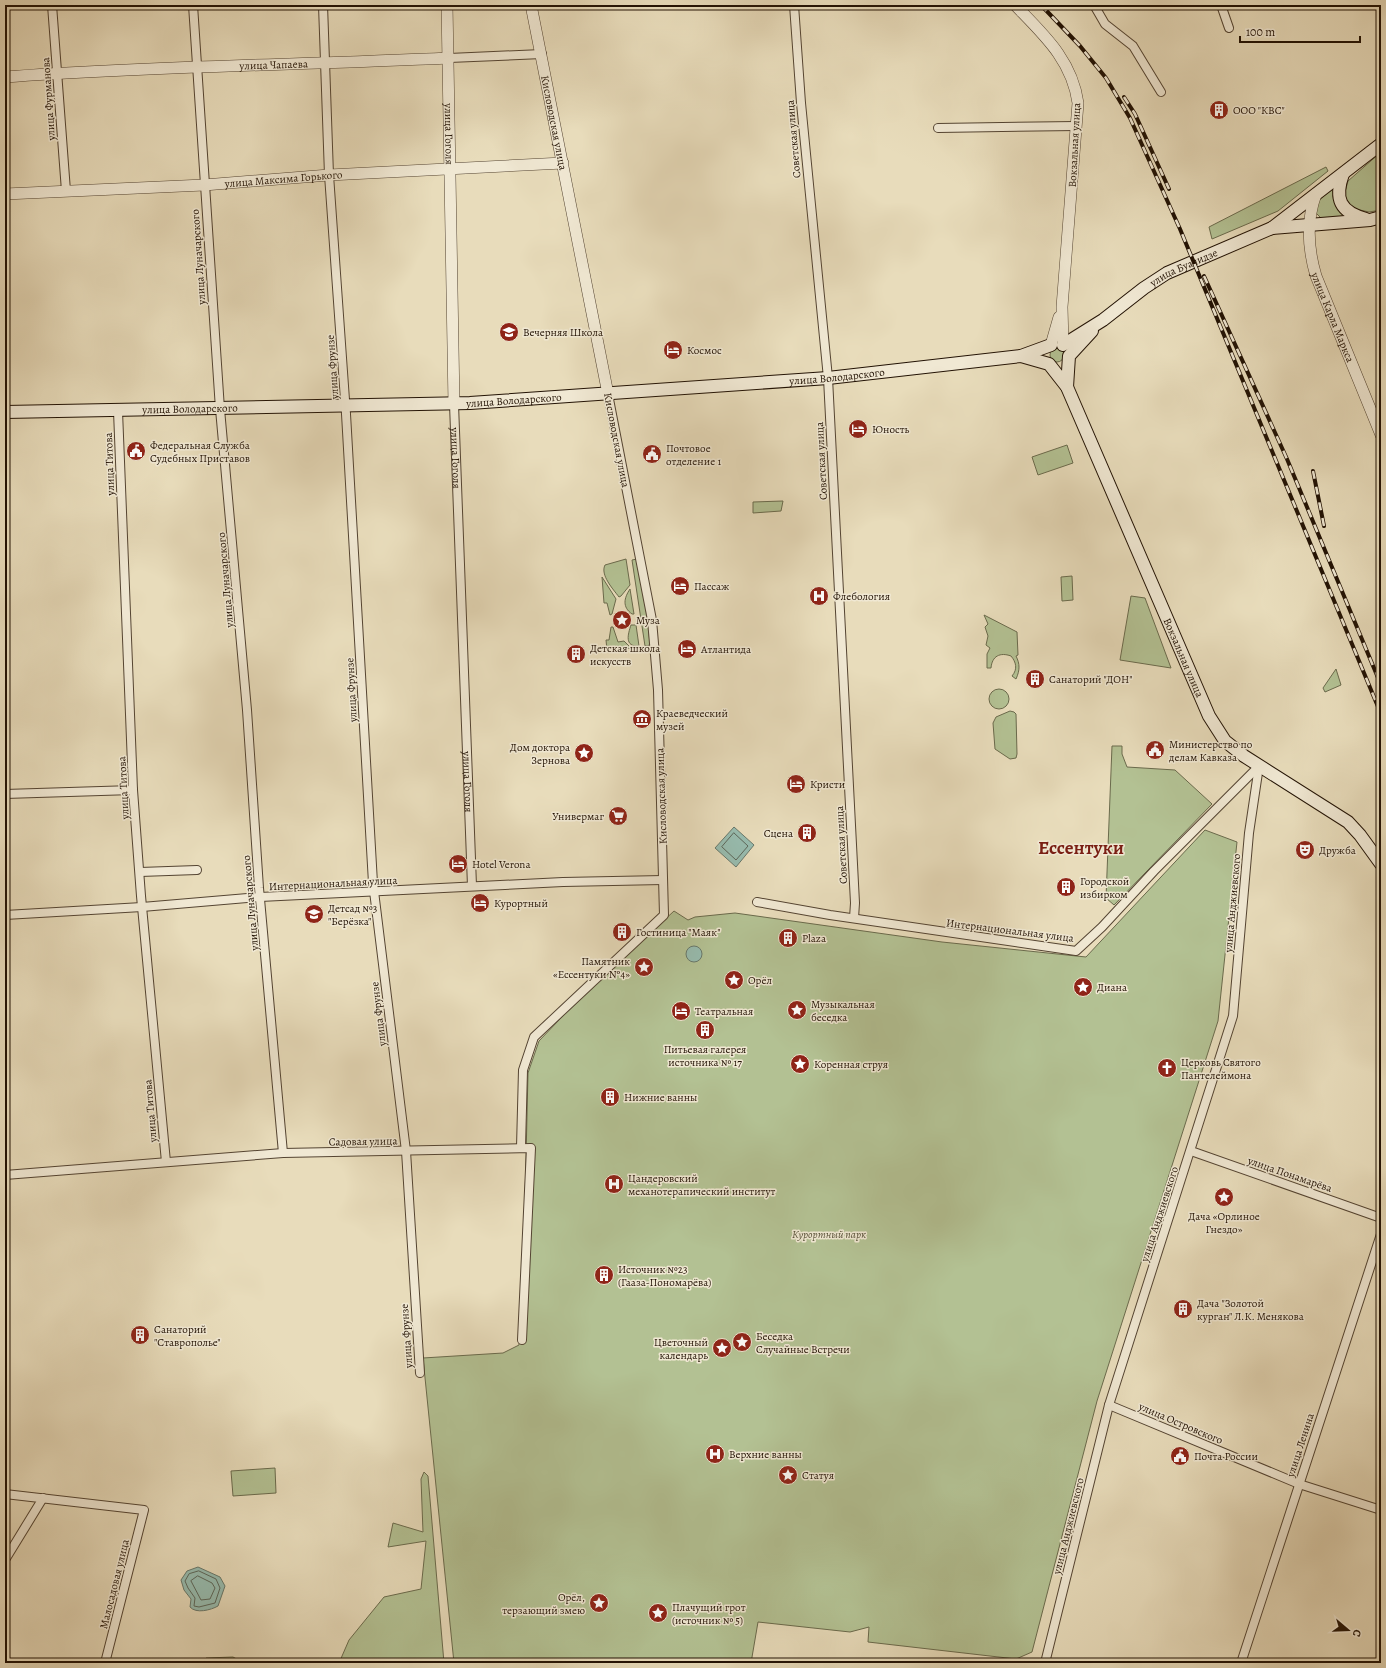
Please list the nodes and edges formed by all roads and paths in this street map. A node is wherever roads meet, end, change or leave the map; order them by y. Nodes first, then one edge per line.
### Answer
1 (52, 5) edge
2 (193, 5) edge
3 (323, 5) edge
4 (447, 5) edge
5 (531, 5) edge
6 (794, 5) edge
7 (1015, 5) edge
8 (1094, 5) edge
9 (1221, 5) edge
10 (1229, 28) dead end
11 (542, 54) junction
12 (449, 58) junction
13 (325, 64) junction
14 (196, 67) junction
15 (58, 73) junction
16 (5, 77) edge
17 (1161, 92) dead end
18 (1076, 126) junction
19 (938, 128) dead end
20 (1381, 144) edge
21 (563, 162) junction
22 (451, 169) junction
23 (1343, 174) junction
24 (329, 175) junction
25 (204, 185) junction
26 (66, 191) junction
27 (5, 194) edge
28 (1316, 194) junction
29 (1376, 218) edge
30 (1309, 226) junction
31 (1272, 228) junction
32 (1102, 320) junction
33 (1057, 345) junction
34 (1021, 356) junction
35 (1069, 356) junction
36 (1049, 364) junction
37 (828, 378) junction
38 (1067, 386) junction
39 (608, 394) junction
40 (454, 404) junction
41 (345, 406) junction
42 (220, 409) junction
43 (118, 411) junction
44 (5, 412) edge
45 (1381, 435) edge
46 (1259, 766) junction
47 (133, 790) junction
48 (5, 794) edge
49 (1381, 864) edge
50 (197, 870) dead end
51 (140, 872) junction
52 (663, 880) junction
53 (472, 886) junction
54 (374, 892) junction
55 (260, 897) junction
56 (757, 902) dead end
57 (142, 907) junction
58 (5, 915) edge
59 (854, 918) junction
60 (521, 1147) junction
61 (406, 1151) junction
62 (1191, 1151) junction
63 (283, 1154) junction
64 (166, 1162) junction
65 (5, 1175) edge
66 (1381, 1218) edge
67 (1381, 1234) edge
68 (522, 1340) dead end
69 (420, 1373) dead end
70 (1109, 1405) junction
71 (1298, 1484) junction
72 (5, 1494) edge
73 (43, 1498) junction
74 (1381, 1510) edge
75 (5, 1560) edge
76 (105, 1663) edge
77 (1045, 1663) edge
78 (1241, 1663) edge

1 - 15 street, улица Фурманова
2 - 14 street, улица Луначарского
3 - 13 street, улица Фрунзе
4 - 12 street, улица Гоголя
5 - 11 street, Кисловодская улица
6 - 37 street, Советская улица
7 - 18 street, Вокзальная улица
8 - 17 street
9 - 10 street
11 - 12 street, улица Чапаева
11 - 21 street, Кисловодская улица
12 - 13 street, улица Чапаева
12 - 22 street, улица Гоголя
13 - 14 street, улица Чапаева
13 - 24 street, улица Фрунзе
14 - 15 street, улица Чапаева
14 - 25 street, улица Луначарского
15 - 16 street, улица Чапаева
15 - 26 street, улица Фурманова
18 - 19 street
18 - 33 street, Вокзальная улица
20 - 23 main road, улица Буачидзе
21 - 22 street, улица Максима Горького
21 - 39 street, Кисловодская улица
22 - 24 street, улица Максима Горького
22 - 40 street, улица Гоголя
23 - 28 main road, улица Буачидзе
23 - 29 main road, улица Буачидзе
24 - 25 street, улица Максима Горького
24 - 41 street, улица Фрунзе
25 - 26 street, улица Максима Горького
25 - 42 street, улица Луначарского
26 - 27 street, улица Максима Горького
28 - 30 street, улица Карла Маркса
28 - 31 main road, улица Буачидзе
29 - 30 main road, улица Буачидзе
30 - 31 main road, улица Буачидзе
30 - 45 street, улица Карла Маркса
31 - 32 main road, улица Буачидзе
32 - 33 main road
32 - 35 main road
33 - 34 main road
33 - 35 main road
33 - 36 main road
34 - 36 main road
34 - 37 main road, улица Володарского
35 - 36 main road
35 - 38 main road
36 - 38 main road
37 - 39 main road, улица Володарского
37 - 59 street, Советская улица
38 - 46 main road, Вокзальная улица
39 - 40 main road, улица Володарского
39 - 52 street, Кисловодская улица
40 - 41 main road, улица Володарского
40 - 53 street, улица Гоголя
41 - 42 main road, улица Володарского
41 - 54 street, улица Фрунзе
42 - 43 main road, улица Володарского
42 - 55 street, улица Луначарского
43 - 44 main road, улица Володарского
43 - 47 street, улица Титова
46 - 49 main road, Вокзальная улица
46 - 59 street, Интернациональная улица
46 - 62 street, улица Анджиевского
47 - 48 street
47 - 51 street, улица Титова
50 - 51 street
51 - 57 street, улица Титова
52 - 53 street, Интернациональная улица
52 - 60 street, Кисловодская улица
53 - 54 street, Интернациональная улица
54 - 55 street, Интернациональная улица
54 - 61 street, улица Фрунзе
55 - 57 street, Интернациональная улица
55 - 63 street, улица Луначарского
56 - 59 street, Интернациональная улица
57 - 58 street, Интернациональная улица
57 - 64 street, улица Титова
60 - 61 street, Садовая улица
60 - 68 street
61 - 63 street, Садовая улица
61 - 69 street, улица Фрунзе
62 - 66 street, улица Понамарёва
62 - 70 street, улица Анджиевского
63 - 64 street, Садовая улица
64 - 65 street, Садовая улица
67 - 71 street, улица Ленина
70 - 71 street, улица Островского
70 - 77 street, улица Анджиевского
71 - 74 street, улица Островского
71 - 78 street, улица Ленина
72 - 73 street
73 - 75 street
73 - 76 street, Малосадовая улица

